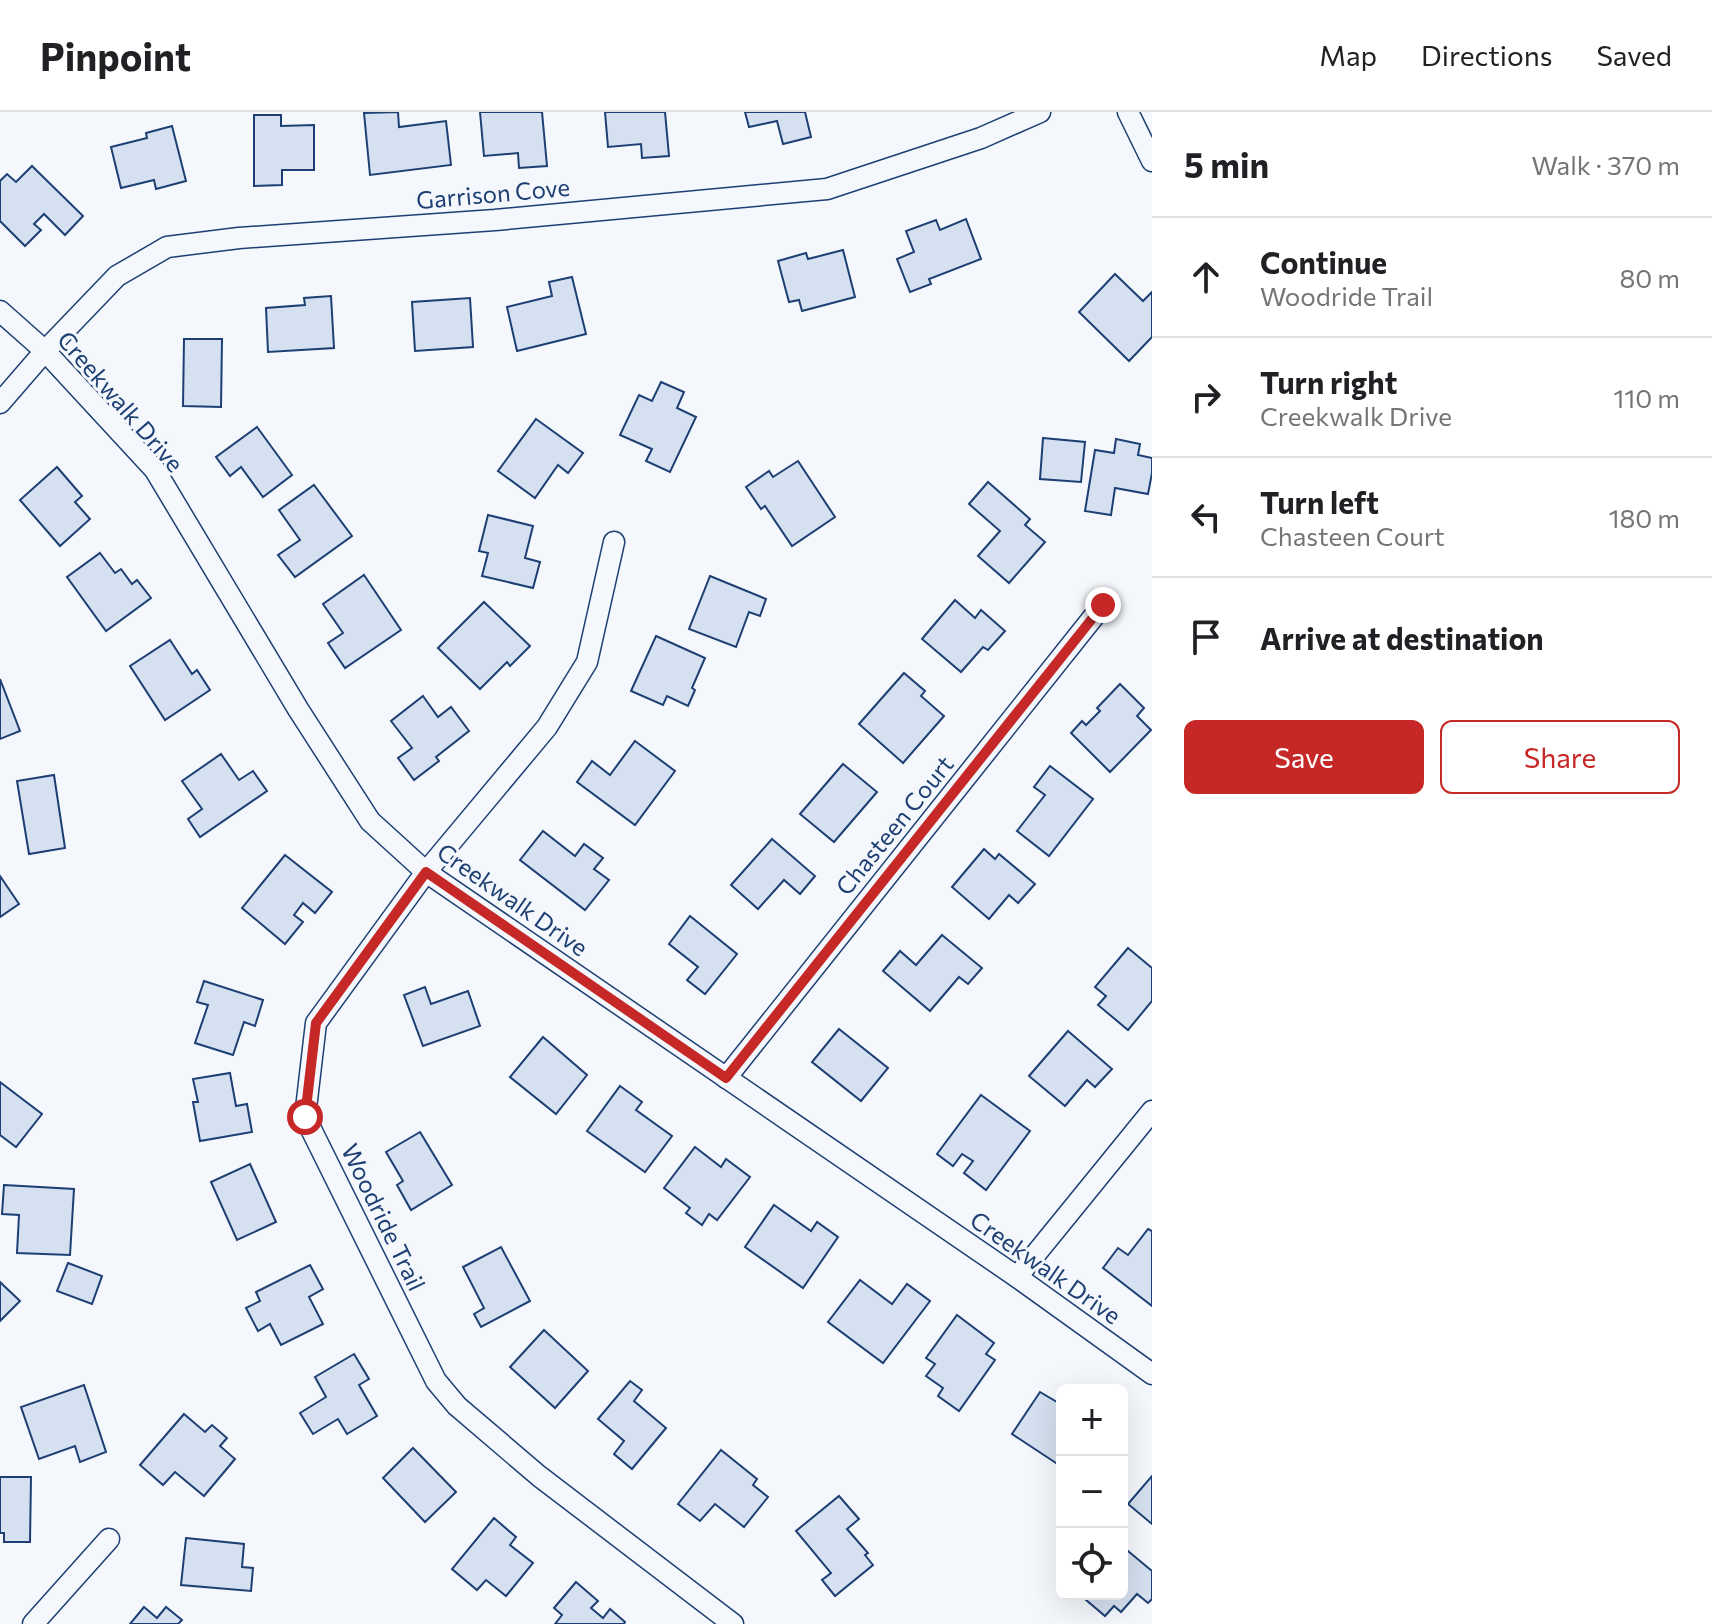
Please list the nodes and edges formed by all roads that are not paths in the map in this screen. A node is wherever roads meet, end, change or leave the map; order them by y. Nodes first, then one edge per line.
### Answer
1 (1040, 112) edge
2 (1128, 112) edge
3 (1152, 161) edge
4 (0, 311) edge
5 (45, 351) junction
6 (0, 403) edge
7 (614, 542) dead end
8 (1103, 605) dead end
9 (426, 872) junction
10 (726, 1078) junction
11 (1152, 1111) edge
12 (1017, 1277) junction
13 (1152, 1374) edge
14 (109, 1539) dead end
15 (33, 1624) edge
16 (733, 1624) edge

1 - 5 street, Garrison Cove
2 - 3 street
4 - 5 street, Creekwalk Drive
5 - 6 street, Garrison Cove
5 - 9 street, Creekwalk Drive
7 - 9 street, Woodride Trail
8 - 10 street, Chasteen Court
9 - 10 street, Creekwalk Drive
9 - 16 street, Woodride Trail
10 - 12 street, Creekwalk Drive
11 - 12 street
12 - 13 street, Creekwalk Drive
14 - 15 street

